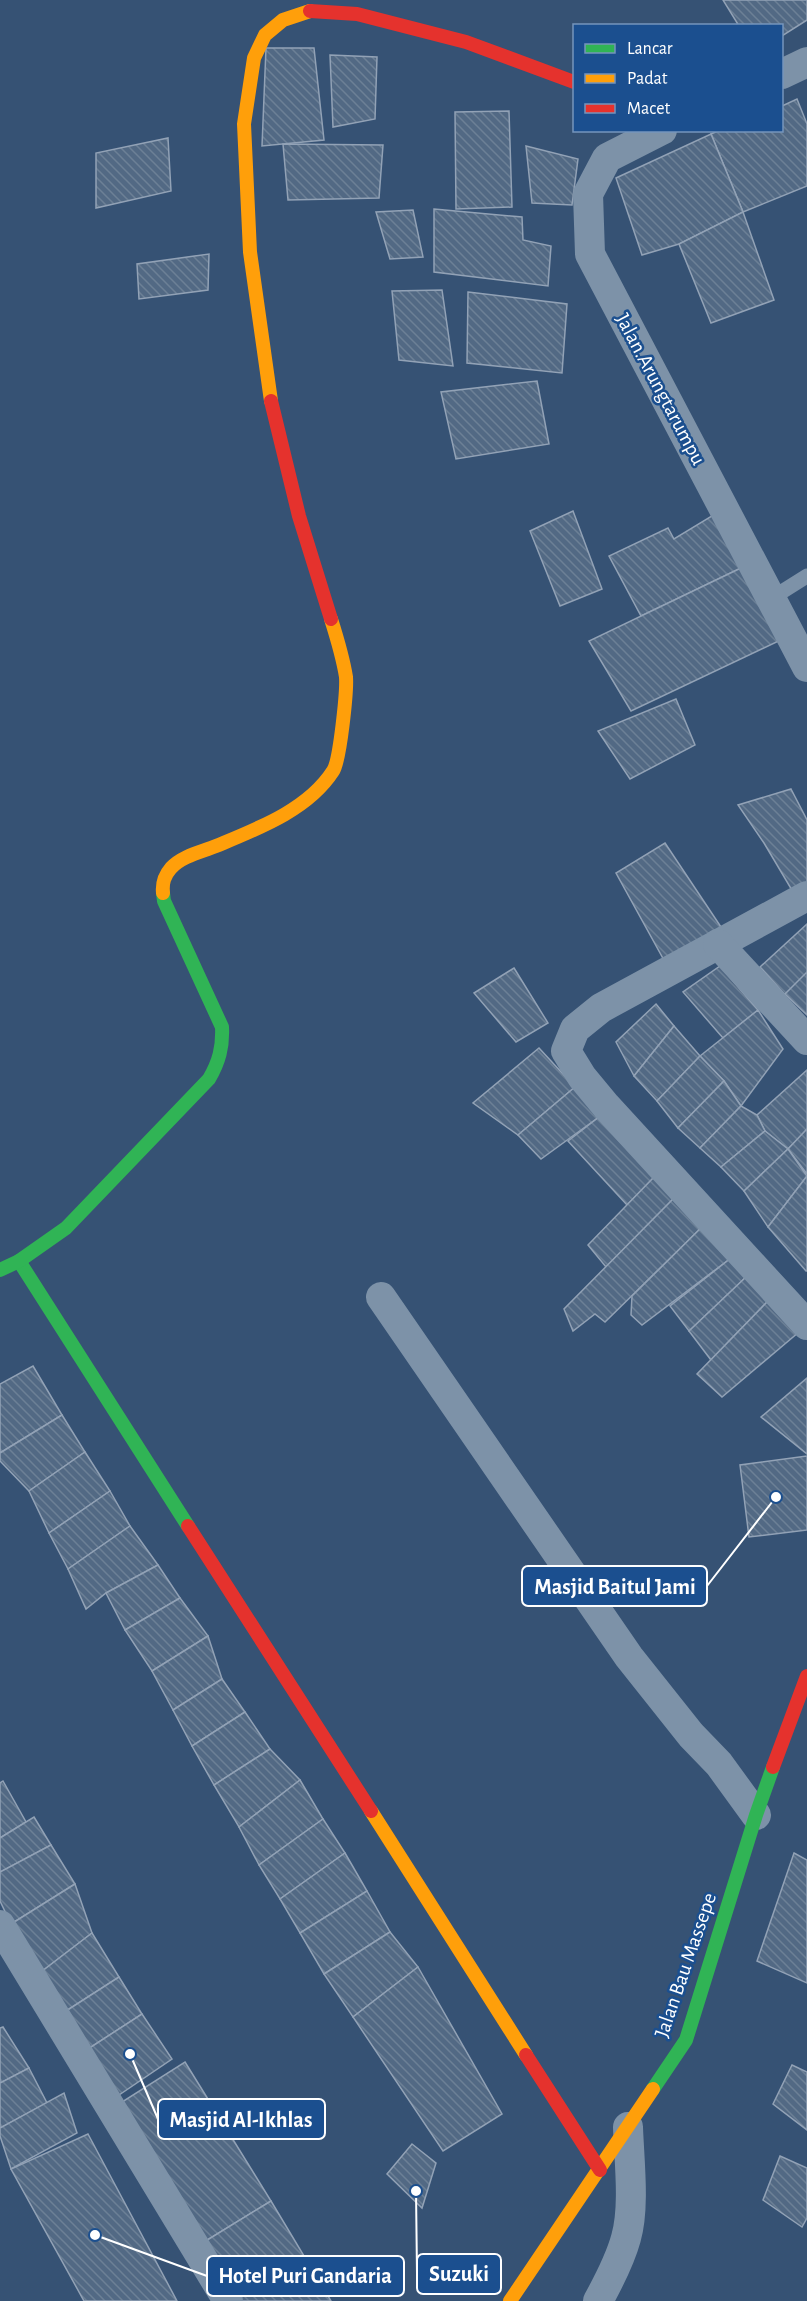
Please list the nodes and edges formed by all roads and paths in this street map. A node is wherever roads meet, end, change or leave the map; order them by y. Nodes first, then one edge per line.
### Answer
1 (807, 62) edge
2 (783, 74) edge
3 (573, 82) edge
4 (658, 132) edge
5 (807, 576) edge
6 (772, 598) junction
7 (807, 667) edge
8 (807, 896) edge
9 (718, 945) junction
10 (807, 1040) edge
11 (19, 1261) junction
12 (0, 1270) edge
13 (381, 1297) dead end
14 (807, 1325) edge
15 (807, 1676) edge
16 (756, 1815) junction
17 (0, 1925) edge
18 (628, 2127) junction
19 (600, 2170) junction
20 (228, 2301) edge
21 (510, 2301) edge
22 (598, 2301) edge

1 - 2 street
3 - 11 main road
4 - 6 street, Jalan.Arungtarumpu
5 - 6 lane
6 - 7 street, Jalan.Arungtarumpu
8 - 9 street
9 - 10 street
9 - 14 street
11 - 12 main road
11 - 19 main road
13 - 16 street
15 - 16 main road, Jalan Bau Massepe
16 - 18 main road, Jalan Bau Massepe
17 - 20 street
18 - 19 main road, Jalan Bau Massepe
18 - 22 street
19 - 21 main road, Jalan Bau Massepe

